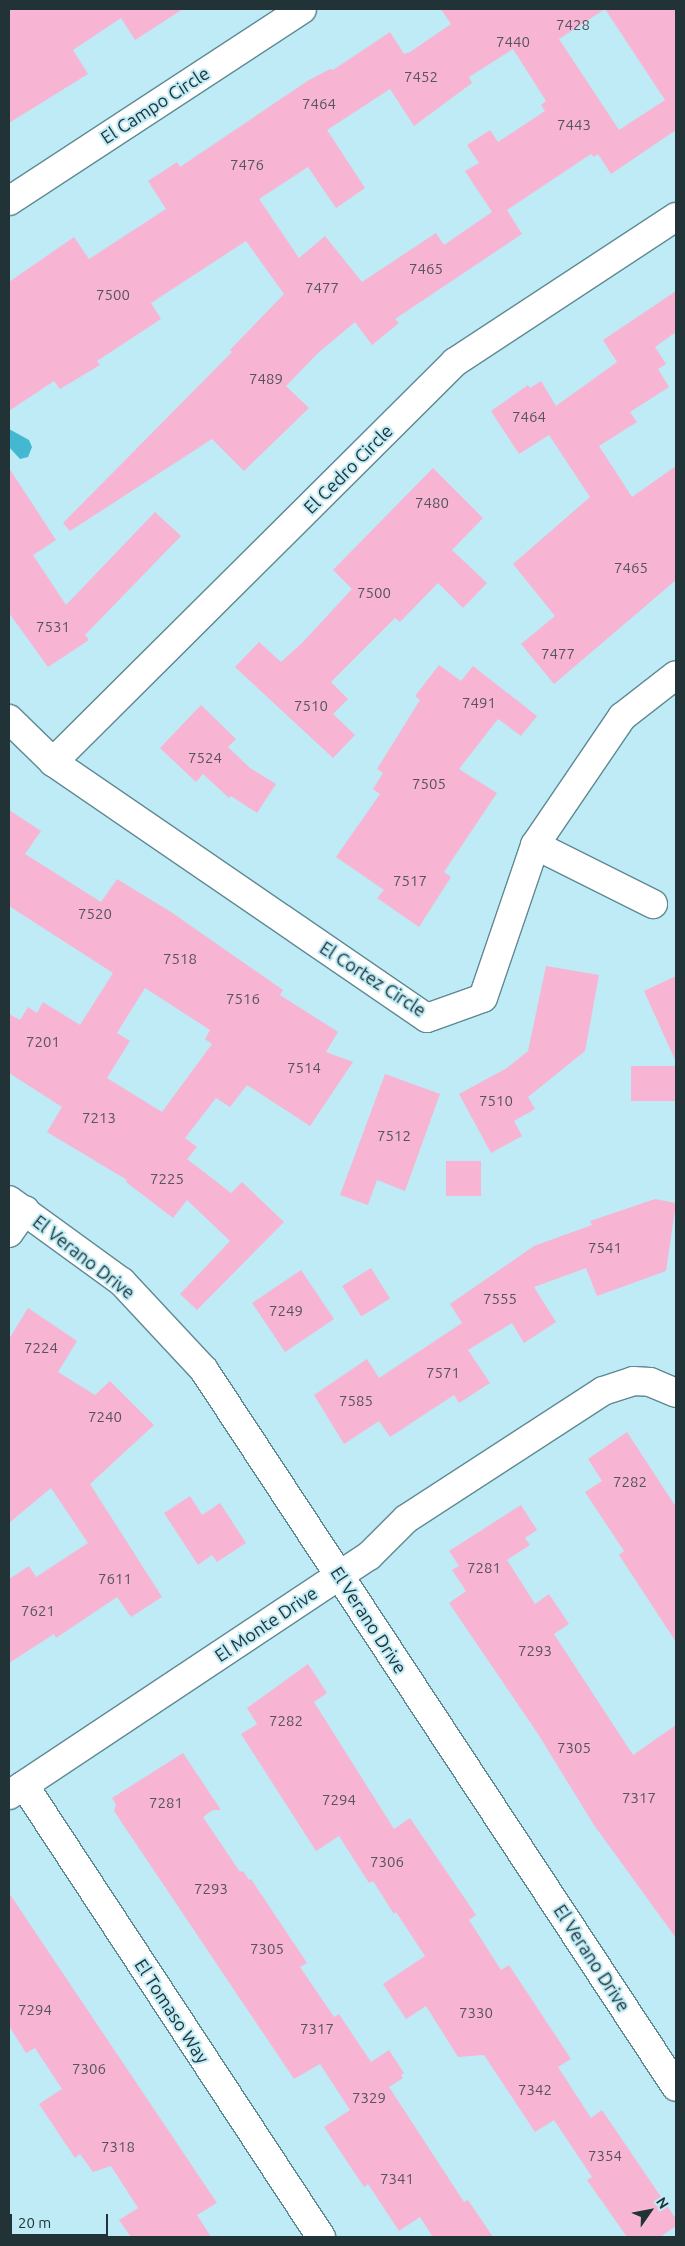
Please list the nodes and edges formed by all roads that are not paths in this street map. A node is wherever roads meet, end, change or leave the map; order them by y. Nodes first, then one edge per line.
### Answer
1 (302, 9) edge
2 (9, 202) edge
3 (676, 217) edge
4 (676, 675) edge
5 (9, 719) edge
6 (53, 762) junction
7 (535, 845) junction
8 (653, 904) dead end
9 (17, 1205) edge
10 (9, 1233) edge
11 (676, 1393) edge
12 (340, 1575) junction
13 (16, 1790) edge
14 (676, 2087) edge
15 (321, 2237) edge

1 - 2 street, El Campo Circle
3 - 6 street, El Cedro Circle
4 - 7 street, El Cortez Circle
5 - 6 street, El Cortez Circle
6 - 7 street, El Cortez Circle
7 - 8 street
9 - 10 street
9 - 12 street, El Verano Drive
11 - 12 street, El Monte Drive
12 - 13 street, El Monte Drive
12 - 14 street, El Verano Drive
13 - 15 street, El Tomaso Way

